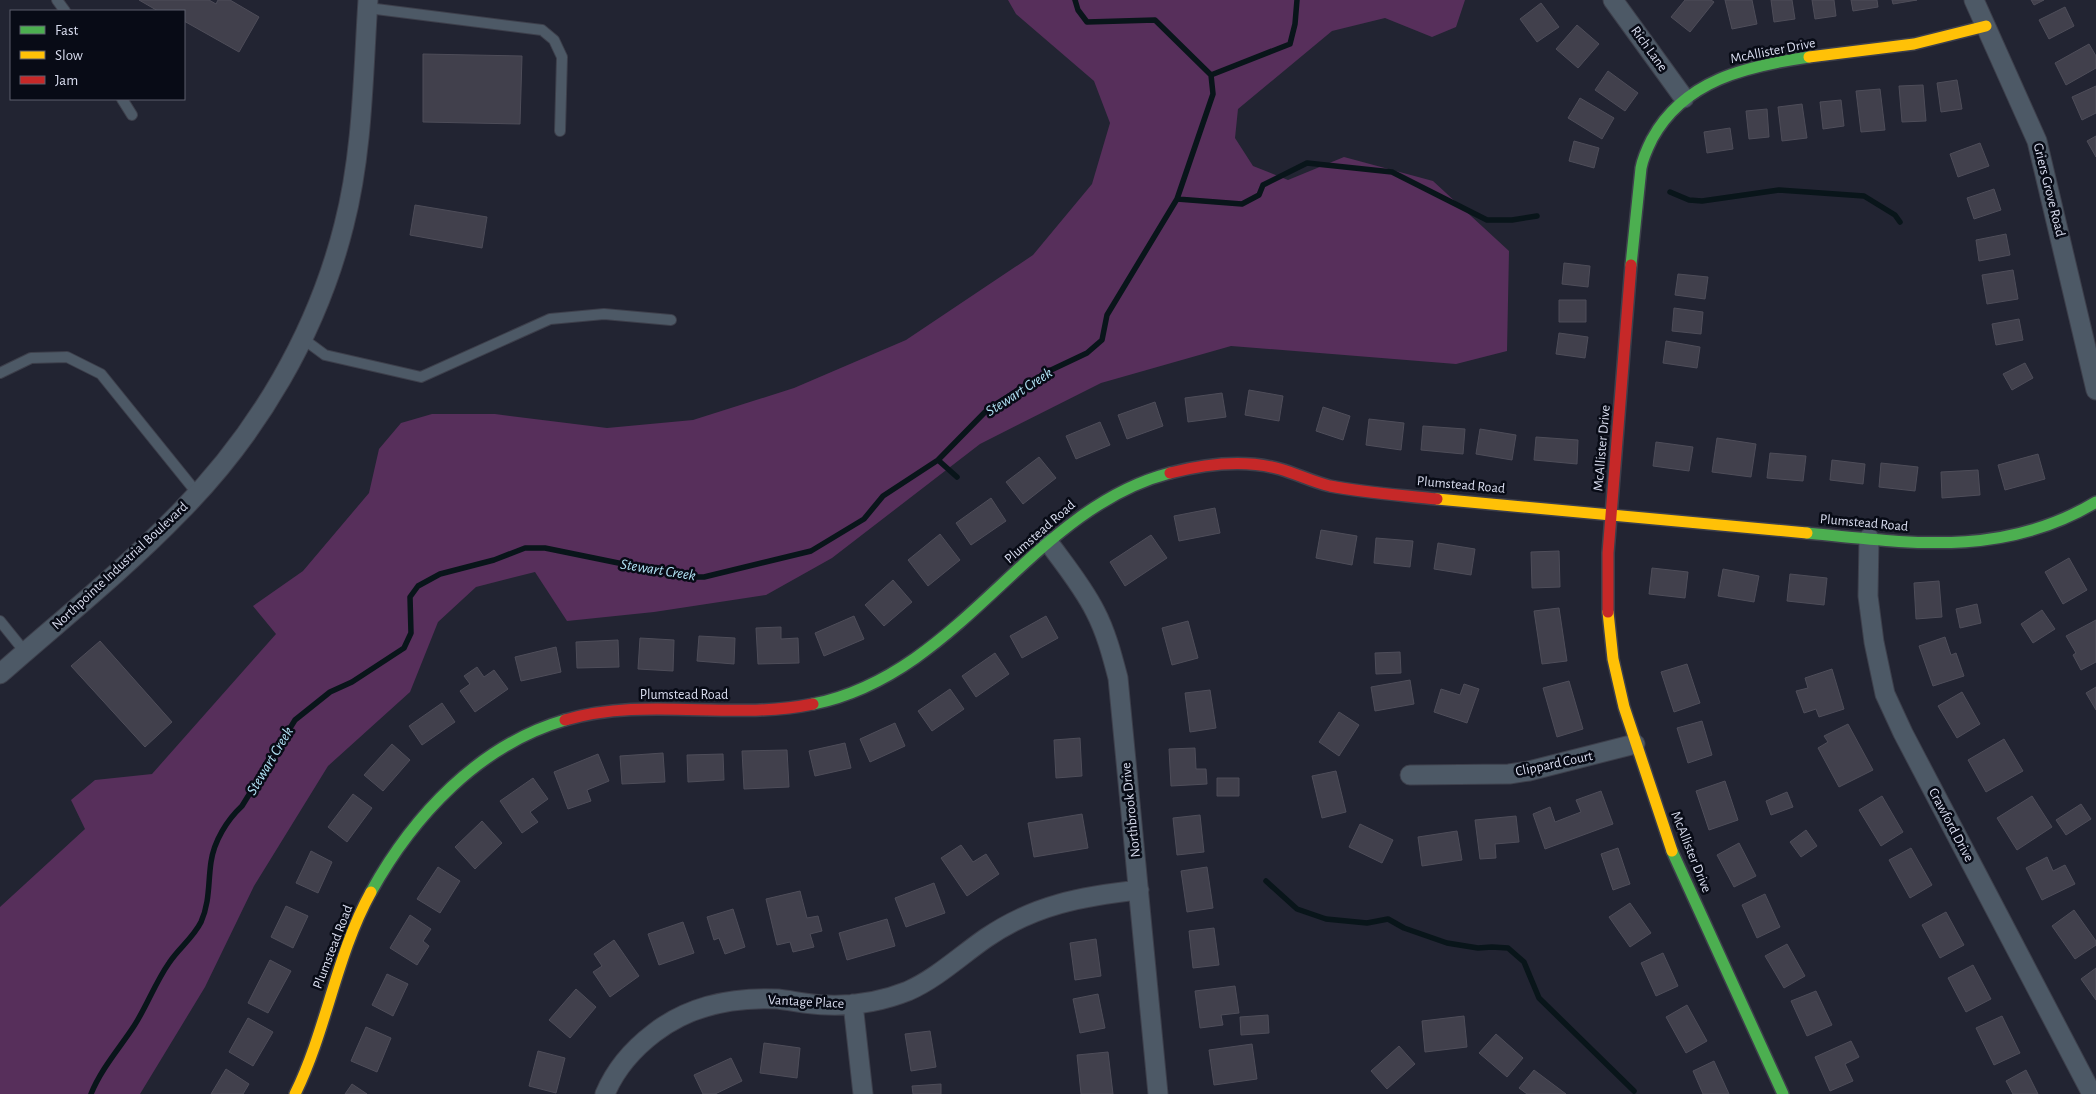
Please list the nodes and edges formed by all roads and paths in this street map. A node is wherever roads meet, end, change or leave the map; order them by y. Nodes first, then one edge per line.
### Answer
1 (1613, 0) edge
2 (1974, 0) edge
3 (368, 4) edge
4 (1986, 26) junction
5 (1684, 98) junction
6 (123, 100) edge
7 (132, 115) dead end
8 (560, 131) dead end
9 (671, 320) dead end
10 (302, 338) junction
11 (0, 373) edge
12 (2096, 390) edge
13 (198, 493) junction
14 (2096, 502) edge
15 (1611, 515) junction
16 (1869, 538) junction
17 (1049, 543) junction
18 (0, 621) edge
19 (25, 652) junction
20 (0, 674) edge
21 (1635, 744) junction
22 (1410, 775) dead end
23 (1139, 890) junction
24 (853, 1004) junction
25 (295, 1094) edge
26 (605, 1094) edge
27 (863, 1094) edge
28 (1158, 1094) edge
29 (1783, 1094) edge
30 (2092, 1094) edge

1 - 5 street, Rich Lane
2 - 4 street, Griers Grove Road
3 - 8 lane
3 - 10 street, Northpointe Industrial Boulevard
4 - 5 street, McAllister Drive
4 - 12 street, Griers Grove Road
5 - 15 street, McAllister Drive
6 - 7 lane
9 - 10 lane
10 - 13 street, Northpointe Industrial Boulevard
11 - 13 lane
13 - 19 street, Northpointe Industrial Boulevard
14 - 16 street, Plumstead Road
15 - 16 street, Plumstead Road
15 - 17 street, Plumstead Road
15 - 21 street, McAllister Drive
16 - 30 street, Crawford Drive
17 - 23 street, Northbrook Drive
17 - 25 street, Plumstead Road
18 - 19 lane
19 - 20 street, Northpointe Industrial Boulevard
21 - 22 street, Clippard Court
21 - 29 street, McAllister Drive
23 - 24 street, Vantage Place
23 - 28 street, Northbrook Drive
24 - 26 street, Vantage Place
24 - 27 street

